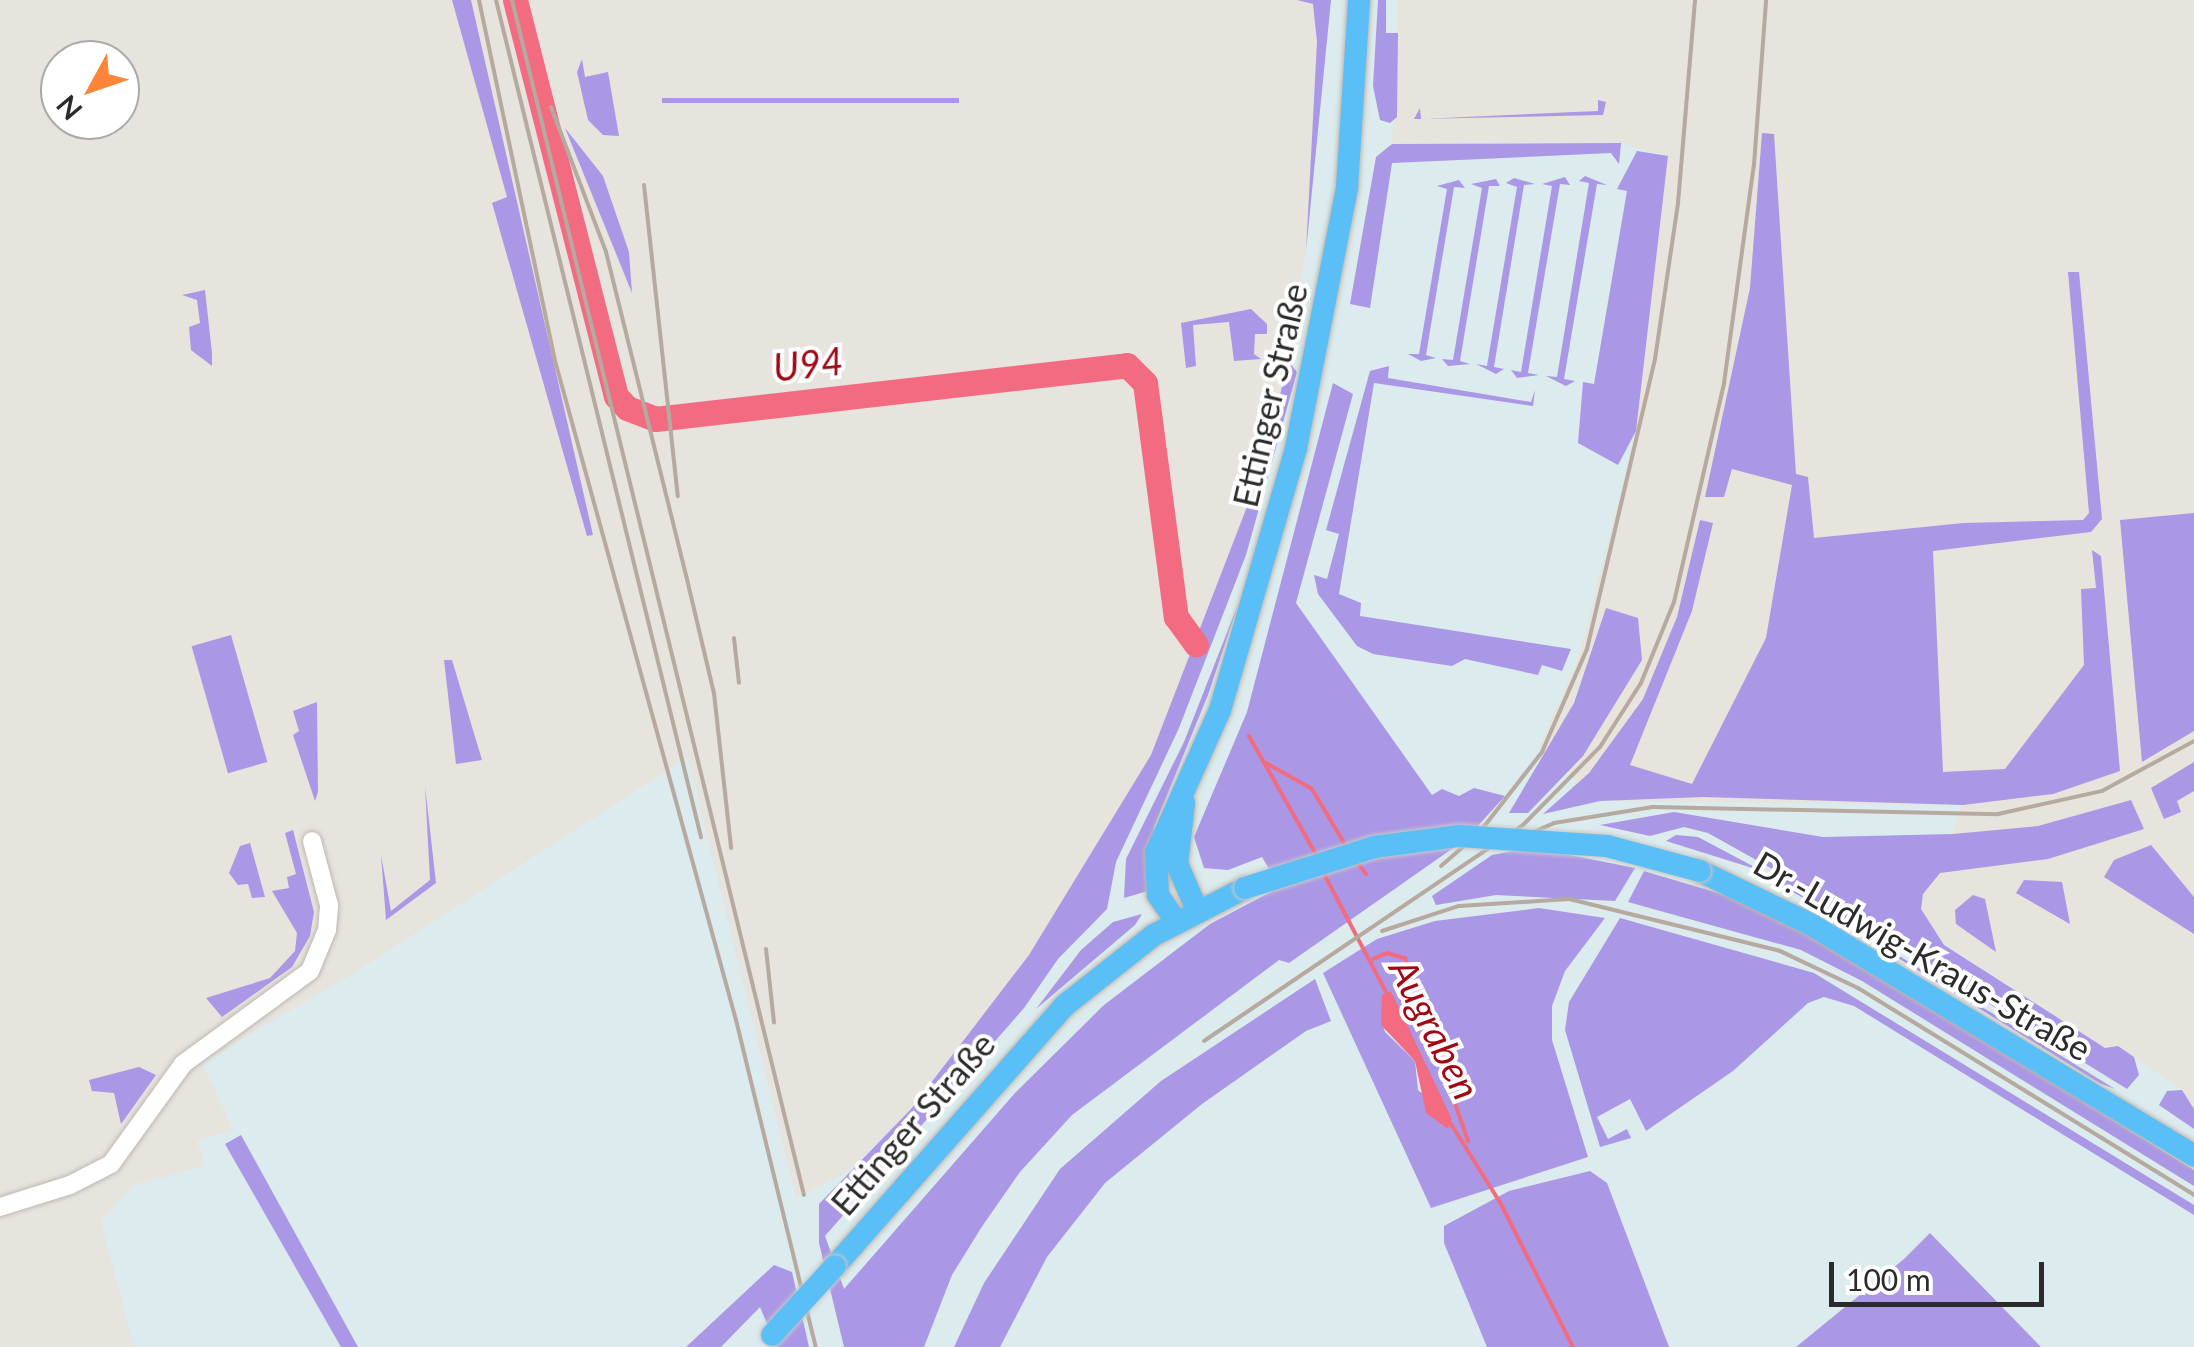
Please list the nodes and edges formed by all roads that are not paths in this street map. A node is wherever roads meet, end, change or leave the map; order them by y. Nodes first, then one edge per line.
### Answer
1 (1359, 0) edge
2 (312, 841) dead end
3 (1187, 916) junction
4 (2194, 1155) edge
5 (0, 1207) edge
6 (766, 1341) edge

1 - 3 main road, Ettinger Straße
2 - 5 street
3 - 4 main road, Dr.-Ludwig-Kraus-Straße, bridge
3 - 6 main road, Ettinger Straße, bridge

